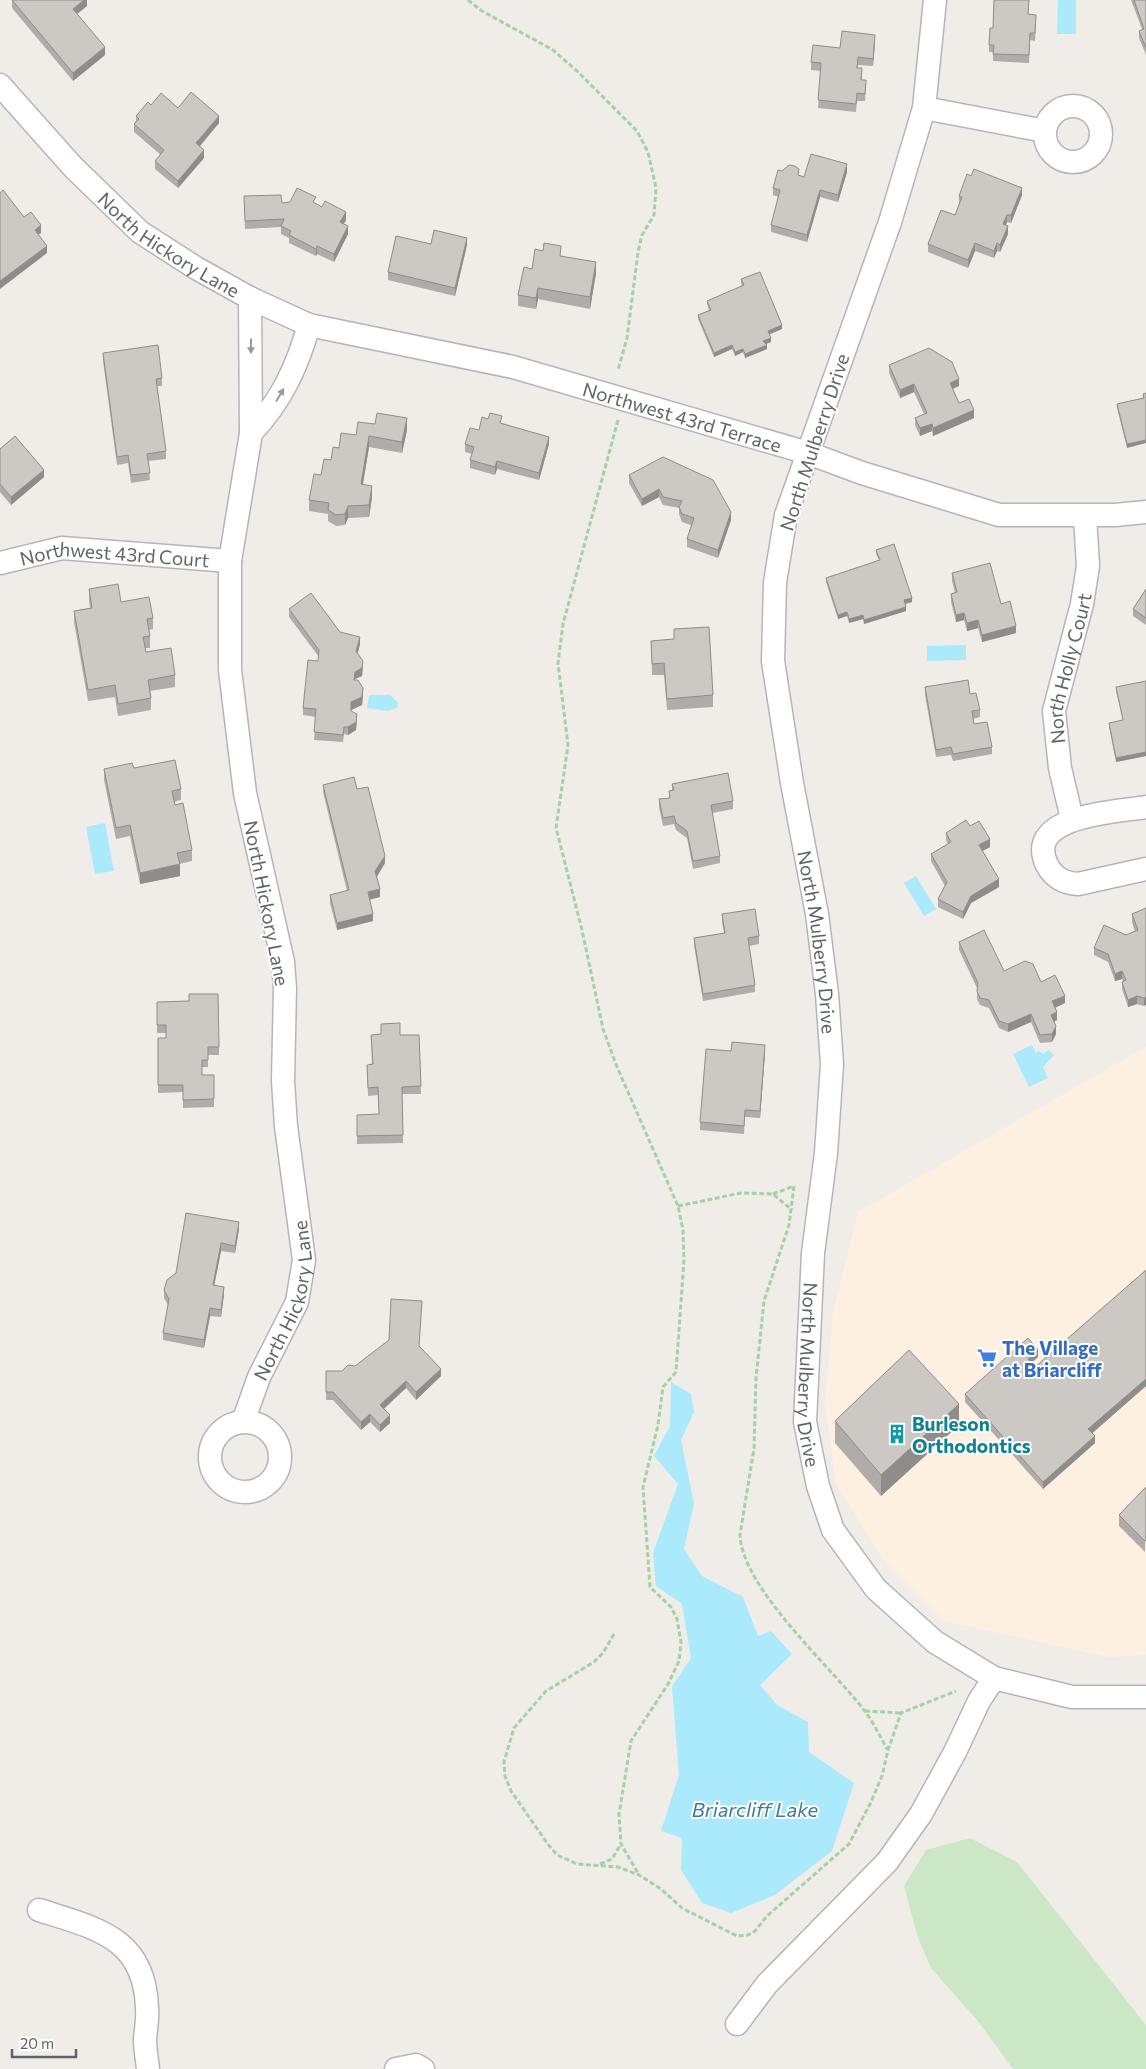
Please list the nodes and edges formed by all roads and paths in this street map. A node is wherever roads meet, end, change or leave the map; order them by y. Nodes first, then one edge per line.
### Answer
1 (468, 0) edge
2 (935, 0) edge
3 (0, 84) edge
4 (924, 108) junction
5 (1045, 131) dead end
6 (250, 298) junction
7 (309, 324) junction
8 (618, 370) dead end
9 (619, 417) dead end
10 (251, 433) junction
11 (808, 453) junction
12 (1146, 512) edge
13 (1085, 516) junction
14 (230, 561) junction
15 (0, 563) edge
16 (1146, 807) edge
17 (1072, 819) junction
18 (1146, 869) edge
19 (772, 1194) junction
20 (678, 1206) junction
21 (792, 1210) junction
22 (243, 1422) dead end
23 (614, 1634) dead end
24 (994, 1678) junction
25 (956, 1691) dead end
26 (1146, 1697) edge
27 (864, 1711) junction
28 (901, 1714) junction
29 (888, 1750) junction
30 (621, 1844) junction
31 (600, 1864) junction
32 (639, 1876) junction
33 (39, 1910) dead end
34 (737, 2024) dead end
35 (148, 2069) edge
36 (396, 2069) edge
37 (423, 2069) edge

1 - 8 path
2 - 4 street, North Mulberry Drive
3 - 6 street, North Hickory Lane
4 - 5 street
4 - 11 street, North Mulberry Drive
6 - 7 street, Northwest 43rd Terrace
6 -> 10 street, North Hickory Lane
10 -> 7 street
7 - 11 street, Northwest 43rd Terrace
9 - 20 path
10 - 14 street, North Hickory Lane
11 - 13 street, Northwest 43rd Terrace
11 - 24 street, North Mulberry Drive
12 - 13 street, Northwest 43rd Terrace
13 - 17 street, North Holly Court
14 - 15 street, Northwest 43rd Court
14 - 22 street, North Hickory Lane
16 - 17 street
17 - 18 street
19 - 20 path
19 - 21 path
19 - 21 path
20 - 30 path
21 - 27 path
23 - 31 path
24 - 26 street, North Mulberry Drive
24 - 34 street
25 - 28 path
27 - 28 path
27 - 29 path
28 - 29 path
29 - 32 path
30 - 31 path
30 - 32 path
31 - 32 path
33 - 35 street
36 - 37 street

